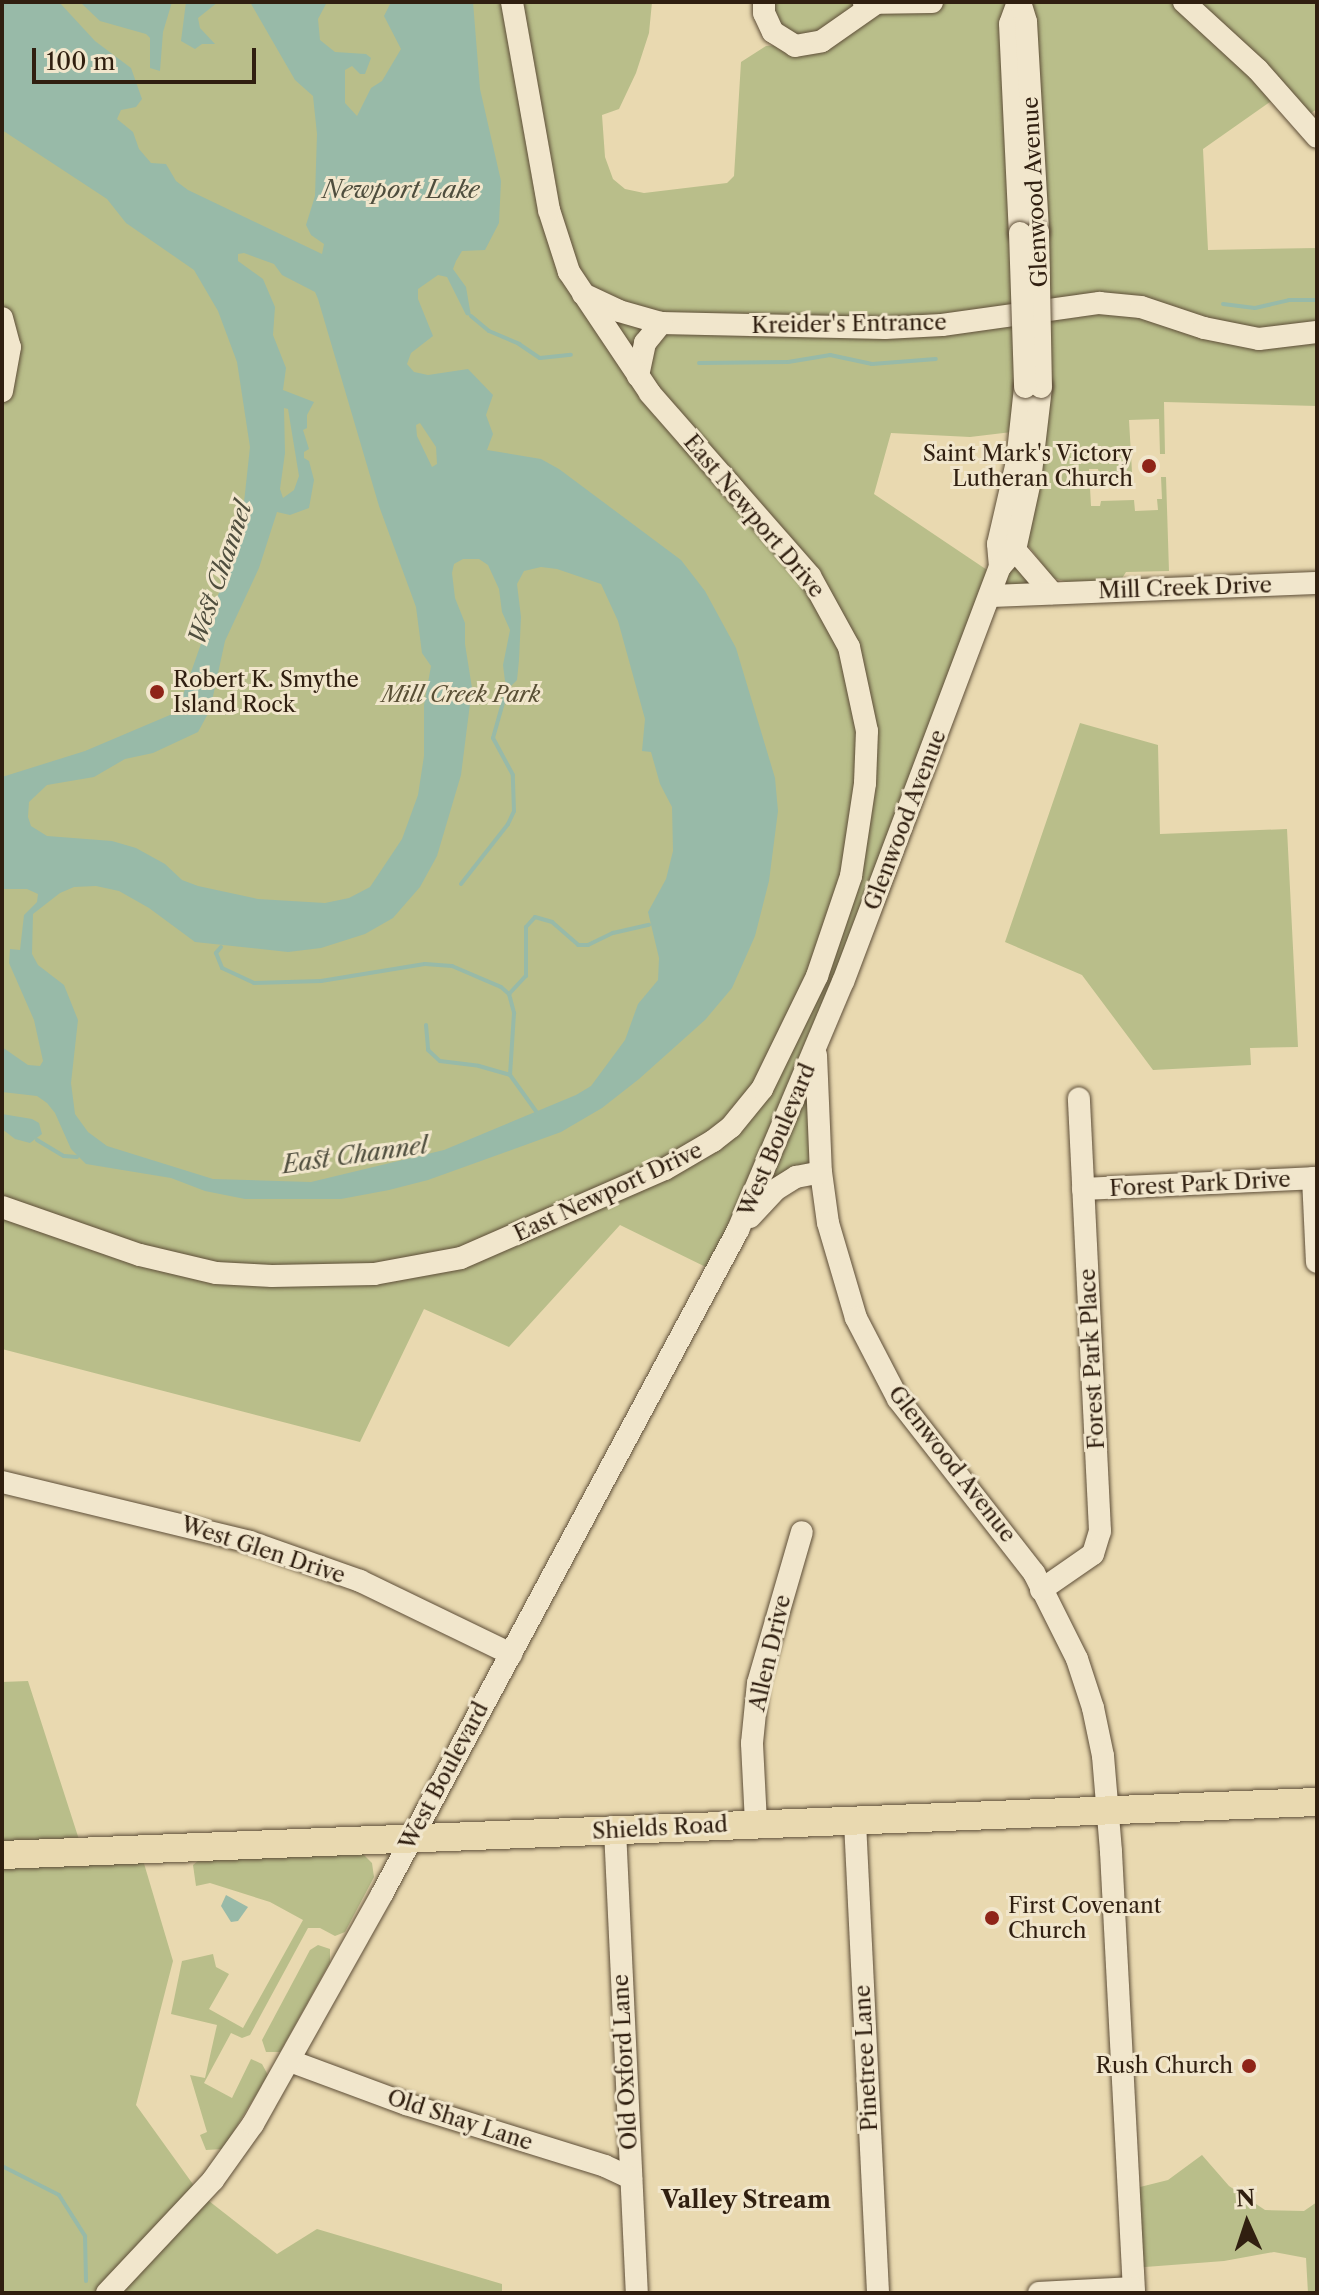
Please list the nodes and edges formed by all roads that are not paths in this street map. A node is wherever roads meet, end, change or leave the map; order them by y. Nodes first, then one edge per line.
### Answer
1 (512, 2) edge
2 (764, 2) edge
3 (932, 2) edge
4 (1019, 2) edge
5 (1184, 2) edge
6 (865, 3) edge
7 (1317, 137) edge
8 (579, 292) junction
9 (2, 318) edge
10 (661, 323) junction
11 (1317, 332) edge
12 (638, 376) junction
13 (2, 391) edge
14 (1007, 558) junction
15 (1317, 583) edge
16 (1052, 593) junction
17 (990, 596) junction
18 (815, 1050) junction
19 (1079, 1099) dead end
20 (821, 1172) junction
21 (1315, 1178) edge
22 (1083, 1189) junction
23 (2, 1207) edge
24 (738, 1230) junction
25 (1317, 1262) edge
26 (2, 1482) edge
27 (802, 1532) dead end
28 (1041, 1590) junction
29 (511, 1654) junction
30 (1317, 1802) edge
31 (1108, 1812) junction
32 (855, 1822) junction
33 (756, 1823) junction
34 (615, 1830) junction
35 (410, 1838) junction
36 (2, 1855) edge
37 (290, 2061) junction
38 (631, 2178) junction
39 (1134, 2291) edge
40 (107, 2293) edge
41 (637, 2293) edge
42 (878, 2293) edge
43 (1039, 2293) edge

1 - 8 street, East Newport Drive
2 - 6 street
3 - 6 street
4 - 14 street, Glenwood Avenue, bridge
5 - 7 street
8 - 10 street, Kreider's Entrance
8 - 12 street, East Newport Drive
9 - 13 street
10 - 11 street, Kreider's Entrance
10 - 12 street
12 - 23 street, East Newport Drive
14 - 16 street
14 - 17 street, Glenwood Avenue
15 - 16 street, Mill Creek Drive
16 - 17 street, Mill Creek Drive
17 - 18 street, Glenwood Avenue
18 - 20 street, Glenwood Avenue
18 - 24 street, West Boulevard
19 - 22 street, Forest Park Place
20 - 24 street, West Boulevard
20 - 28 street, Glenwood Avenue
21 - 22 street, Forest Park Drive
21 - 25 street
22 - 28 street, Forest Park Place
24 - 29 street, West Boulevard
26 - 29 street, West Glen Drive
27 - 33 street, Allen Drive
28 - 31 street, Glenwood Avenue
29 - 35 street, West Boulevard
30 - 31 main road, Shields Road
31 - 32 main road, Shields Road
31 - 39 street, Glenwood Avenue
32 - 33 main road, Shields Road
32 - 42 street, Pinetree Lane
33 - 34 main road, Shields Road
34 - 35 main road, Shields Road
34 - 38 street, Old Oxford Lane
35 - 36 main road, Shields Road
35 - 37 street, West Boulevard
37 - 38 street, Old Shay Lane
37 - 40 street, West Boulevard
38 - 41 street, Old Oxford Lane
39 - 43 street

